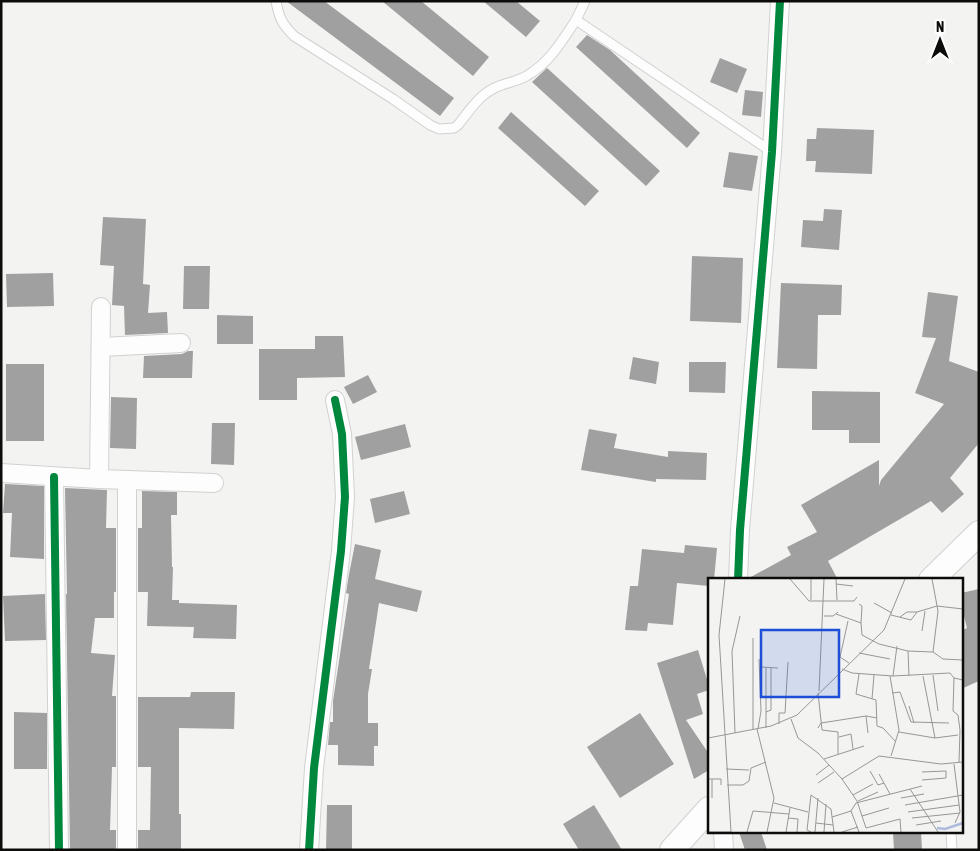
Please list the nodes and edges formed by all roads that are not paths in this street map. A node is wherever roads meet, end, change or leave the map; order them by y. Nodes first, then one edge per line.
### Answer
1 (276, 1) edge
2 (585, 1) edge
3 (780, 1) edge
4 (576, 20) junction
5 (772, 152) junction
6 (101, 307) dead end
7 (181, 343) dead end
8 (101, 347) junction
9 (334, 400) dead end
10 (1, 473) edge
11 (54, 477) junction
12 (99, 479) junction
13 (127, 480) junction
14 (214, 483) dead end
15 (979, 533) edge
16 (738, 578) edge
17 (933, 578) edge
18 (708, 810) edge
19 (723, 834) edge
20 (951, 834) edge
21 (59, 850) edge
22 (127, 850) edge
23 (309, 850) edge
24 (672, 850) edge
25 (724, 850) edge
26 (952, 850) edge

1 - 4 lane
2 - 4 lane
3 - 5 street
4 - 5 lane
5 - 16 street
6 - 8 street
7 - 8 street
8 - 12 street
9 - 23 street
10 - 11 street
11 - 12 street
11 - 21 street
12 - 13 street
13 - 14 street
13 - 22 street
15 - 17 street
18 - 24 street
19 - 25 street
20 - 26 lane

